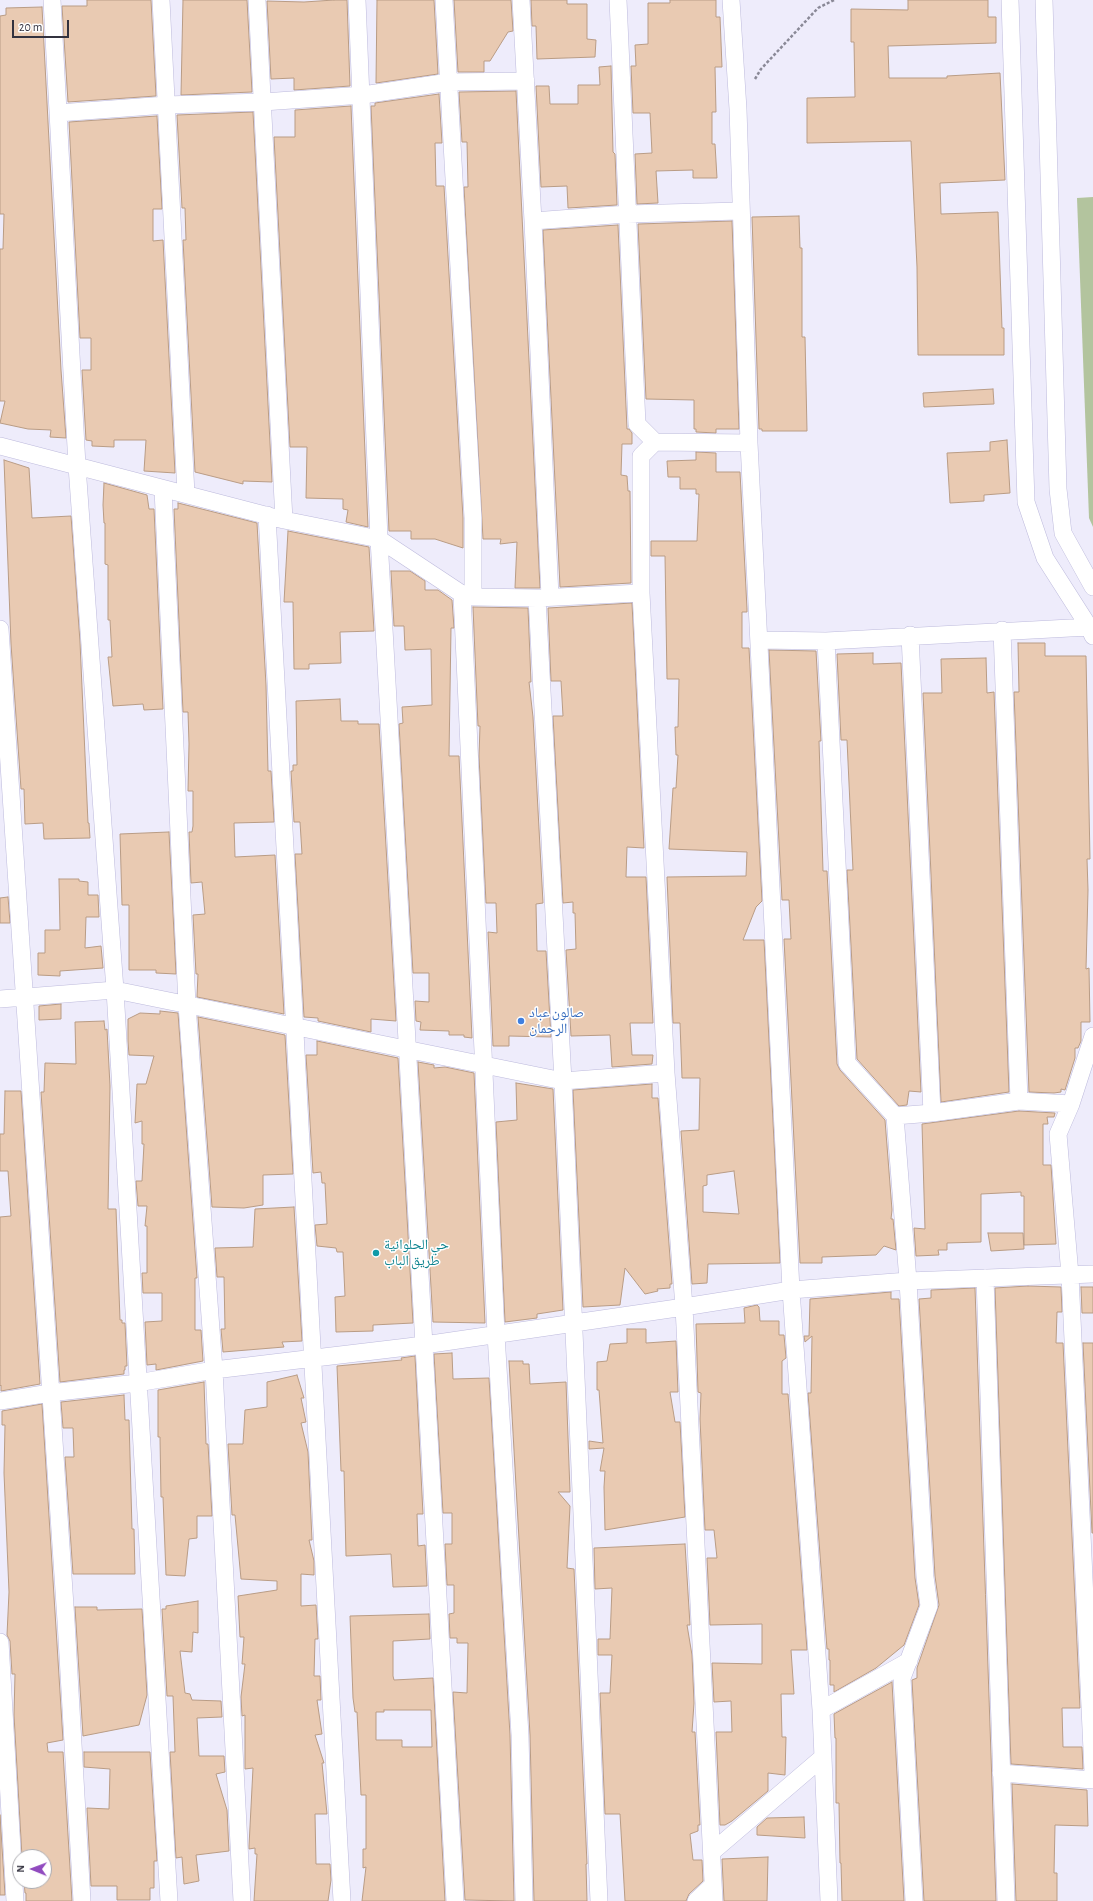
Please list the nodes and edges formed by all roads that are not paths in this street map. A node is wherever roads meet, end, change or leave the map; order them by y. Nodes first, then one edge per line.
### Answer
1 (52, 0) edge
2 (161, 0) edge
3 (257, 0) edge
4 (358, 0) edge
5 (444, 0) edge
6 (521, 0) edge
7 (618, 0) edge
8 (731, 0) edge
9 (1010, 0) edge
10 (1044, 0) edge
11 (526, 81) junction
12 (449, 82) junction
13 (363, 96) junction
14 (263, 102) junction
15 (166, 105) junction
16 (58, 113) junction
17 (740, 211) junction
18 (627, 214) junction
19 (534, 221) junction
20 (637, 424) junction
21 (656, 442) junction
22 (749, 443) junction
23 (0, 446) edge
24 (641, 456) junction
25 (77, 466) junction
26 (163, 488) junction
27 (186, 494) junction
28 (267, 515) junction
29 (284, 520) junction
30 (379, 539) junction
31 (1093, 586) edge
32 (641, 593) junction
33 (467, 595) junction
34 (544, 597) junction
35 (0, 628) edge
36 (1002, 630) junction
37 (1091, 632) edge
38 (910, 635) junction
39 (760, 640) junction
40 (826, 641) junction
41 (115, 990) junction
42 (24, 997) junction
43 (0, 999) edge
44 (187, 1005) junction
45 (295, 1028) junction
46 (1093, 1036) edge
47 (407, 1050) junction
48 (482, 1065) junction
49 (666, 1073) junction
50 (563, 1081) junction
51 (1019, 1101) junction
52 (1071, 1104) junction
53 (932, 1113) junction
54 (895, 1116) junction
55 (1093, 1274) edge
56 (1070, 1275) junction
57 (985, 1278) junction
58 (908, 1281) junction
59 (791, 1290) junction
60 (684, 1308) junction
61 (574, 1323) junction
62 (496, 1334) junction
63 (424, 1345) junction
64 (314, 1357) junction
65 (214, 1370) junction
66 (137, 1383) junction
67 (50, 1393) junction
68 (0, 1401) edge
69 (0, 1642) edge
70 (909, 1661) junction
71 (821, 1710) junction
72 (823, 1757) junction
73 (1093, 1772) edge
74 (1001, 1773) junction
75 (1093, 1780) edge
76 (712, 1852) junction
77 (714, 1893) edge
78 (15, 1901) edge
79 (82, 1901) edge
80 (169, 1901) edge
81 (242, 1901) edge
82 (342, 1901) edge
83 (455, 1901) edge
84 (524, 1901) edge
85 (599, 1901) edge
86 (696, 1901) edge
87 (829, 1901) edge
88 (914, 1901) edge
89 (1006, 1901) edge

1 - 16 street
2 - 15 street
3 - 14 street
4 - 13 street
5 - 12 street
6 - 11 street
7 - 18 street
8 - 17 street
9 - 37 street
10 - 31 street
11 - 12 street
11 - 19 street
12 - 13 street
12 - 33 street
13 - 14 street
13 - 30 street
14 - 15 street
14 - 29 street
15 - 16 street
15 - 27 street
16 - 25 street
17 - 18 street
17 - 22 street
18 - 19 street
18 - 20 street
19 - 34 street
20 - 21 street
20 - 24 street
21 - 22 street
21 - 24 street
22 - 39 street
23 - 25 street
24 - 32 street
25 - 26 street
25 - 41 street
26 - 27 street
26 - 44 street
27 - 28 street
28 - 29 street
28 - 45 street
29 - 30 street
30 - 33 street
30 - 47 street
32 - 34 street
32 - 49 street
33 - 34 street
33 - 48 street
34 - 50 street
35 - 42 street
36 - 37 street
36 - 38 street
36 - 51 street
38 - 40 street
38 - 53 street
39 - 40 street
39 - 59 street
40 - 54 street
41 - 42 street
41 - 44 street
41 - 66 street
42 - 43 street
42 - 67 street
44 - 45 street
44 - 65 street
45 - 47 street
45 - 64 street
46 - 52 street
47 - 48 street
47 - 63 street
48 - 50 street
48 - 62 street
49 - 50 street
49 - 60 street
50 - 61 street
51 - 52 street
51 - 53 street
52 - 56 street
53 - 54 street
54 - 58 street
55 - 56 street
56 - 57 street
56 - 73 street
57 - 58 street
57 - 74 street
58 - 59 street
58 - 70 street
59 - 60 street
59 - 71 street
60 - 61 street
60 - 76 street
61 - 62 street
61 - 85 street
62 - 63 street
62 - 84 street
63 - 64 street
63 - 83 street
64 - 65 street
64 - 82 street
65 - 66 street
65 - 81 street
66 - 67 street
66 - 80 street
67 - 68 street
67 - 79 street
69 - 78 street
70 - 71 street
70 - 88 street
71 - 72 street
72 - 76 street
72 - 87 street
74 - 75 street
74 - 89 street
76 - 77 street
77 - 86 street

